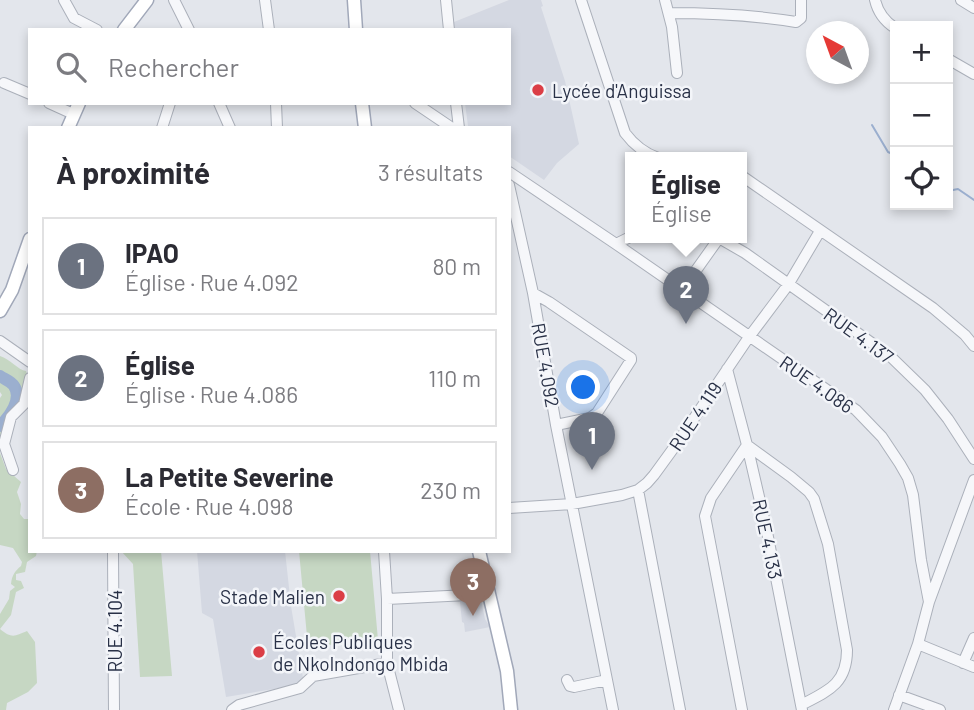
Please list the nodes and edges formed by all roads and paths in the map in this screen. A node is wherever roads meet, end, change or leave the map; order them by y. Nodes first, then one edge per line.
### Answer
1 (64, 0) edge
2 (147, 0) edge
3 (174, 0) edge
4 (265, 0) edge
5 (354, 0) edge
6 (446, 0) edge
7 (581, 0) edge
8 (665, 0) edge
9 (801, 0) edge
10 (875, 0) edge
11 (961, 0) edge
12 (974, 8) edge
13 (669, 13) junction
14 (890, 25) edge
15 (93, 28) edge
16 (126, 28) edge
17 (189, 28) edge
18 (269, 28) edge
19 (356, 28) edge
20 (449, 28) edge
21 (953, 62) edge
22 (677, 74) dead end
23 (974, 74) edge
24 (4, 83) dead end
25 (28, 93) edge
26 (53, 105) edge
27 (169, 105) edge
28 (220, 105) edge
29 (276, 105) edge
30 (362, 105) edge
31 (418, 105) edge
32 (456, 105) edge
33 (77, 108) edge
34 (225, 116) junction
35 (69, 126) edge
36 (163, 126) edge
37 (221, 126) edge
38 (229, 126) edge
39 (277, 126) edge
40 (365, 126) edge
41 (449, 126) edge
42 (459, 126) edge
43 (645, 152) edge
44 (511, 173) edge
45 (747, 180) edge
46 (511, 194) edge
47 (820, 231) junction
48 (625, 240) edge
49 (715, 243) edge
50 (728, 243) edge
51 (616, 244) junction
52 (28, 245) edge
53 (788, 285) junction
54 (682, 290) junction
55 (533, 293) junction
56 (0, 311) edge
57 (749, 337) junction
58 (0, 341) edge
59 (974, 346) edge
60 (28, 360) edge
61 (727, 369) junction
62 (28, 387) edge
63 (556, 425) junction
64 (747, 445) junction
65 (974, 459) edge
66 (13, 470) dead end
67 (974, 480) edge
68 (638, 490) junction
69 (572, 504) junction
70 (511, 508) edge
71 (113, 553) edge
72 (384, 553) edge
73 (479, 553) edge
74 (488, 594) junction
75 (387, 599) junction
76 (929, 602) junction
77 (974, 638) edge
78 (918, 644) junction
79 (387, 663) junction
80 (962, 663) junction
81 (974, 667) edge
82 (566, 680) dead end
83 (607, 680) junction
84 (899, 695) junction
85 (802, 707) edge
86 (114, 710) edge
87 (232, 710) edge
88 (399, 710) edge
89 (512, 710) edge
90 (612, 710) edge
91 (680, 710) edge
92 (742, 710) edge
93 (894, 710) edge
94 (940, 710) edge

1 - 15 street
2 - 16 main road
3 - 17 street
4 - 18 street
5 - 19 main road
6 - 20 street
7 - 43 street
8 - 13 street
9 - 13 street
10 - 14 street
11 - 12 street
13 - 22 street
21 - 23 street
24 - 25 street
26 - 33 street
27 - 36 street
28 - 34 street
29 - 39 street
30 - 40 main road
31 - 41 street
32 - 42 street
33 - 35 main road
34 - 37 street
34 - 38 street
44 - 51 street, RUE 4.086
45 - 47 street
46 - 55 street, RUE 4.092
47 - 53 street, RUE 4.119
47 - 59 street
48 - 51 street
49 - 54 street
50 - 53 street, RUE 4.137
51 - 54 street, RUE 4.086
52 - 56 main road
53 - 57 street, RUE 4.119
53 - 65 street, RUE 4.137
54 - 57 street, RUE 4.086
55 - 63 street, RUE 4.092
55 - 63 street
57 - 61 street, RUE 4.119
57 - 76 street, RUE 4.086
58 - 60 street
61 - 64 street, RUE 4.133
61 - 68 street, RUE 4.119
62 - 66 street
63 - 69 street, RUE 4.092
64 - 85 street, RUE 4.133
64 - 85 street
64 - 92 street
67 - 76 street
68 - 69 street
68 - 91 street
69 - 70 street
69 - 83 street, RUE 4.092
71 - 86 street, RUE 4.104
72 - 75 street
73 - 74 main road
74 - 75 street
74 - 89 main road
75 - 79 street
76 - 78 street, RUE 4.086
77 - 80 street
78 - 80 street
78 - 84 street, RUE 4.086
79 - 87 street
79 - 88 street
80 - 81 street
82 - 83 street
83 - 90 street, RUE 4.092
84 - 93 street, RUE 4.086
84 - 94 street

